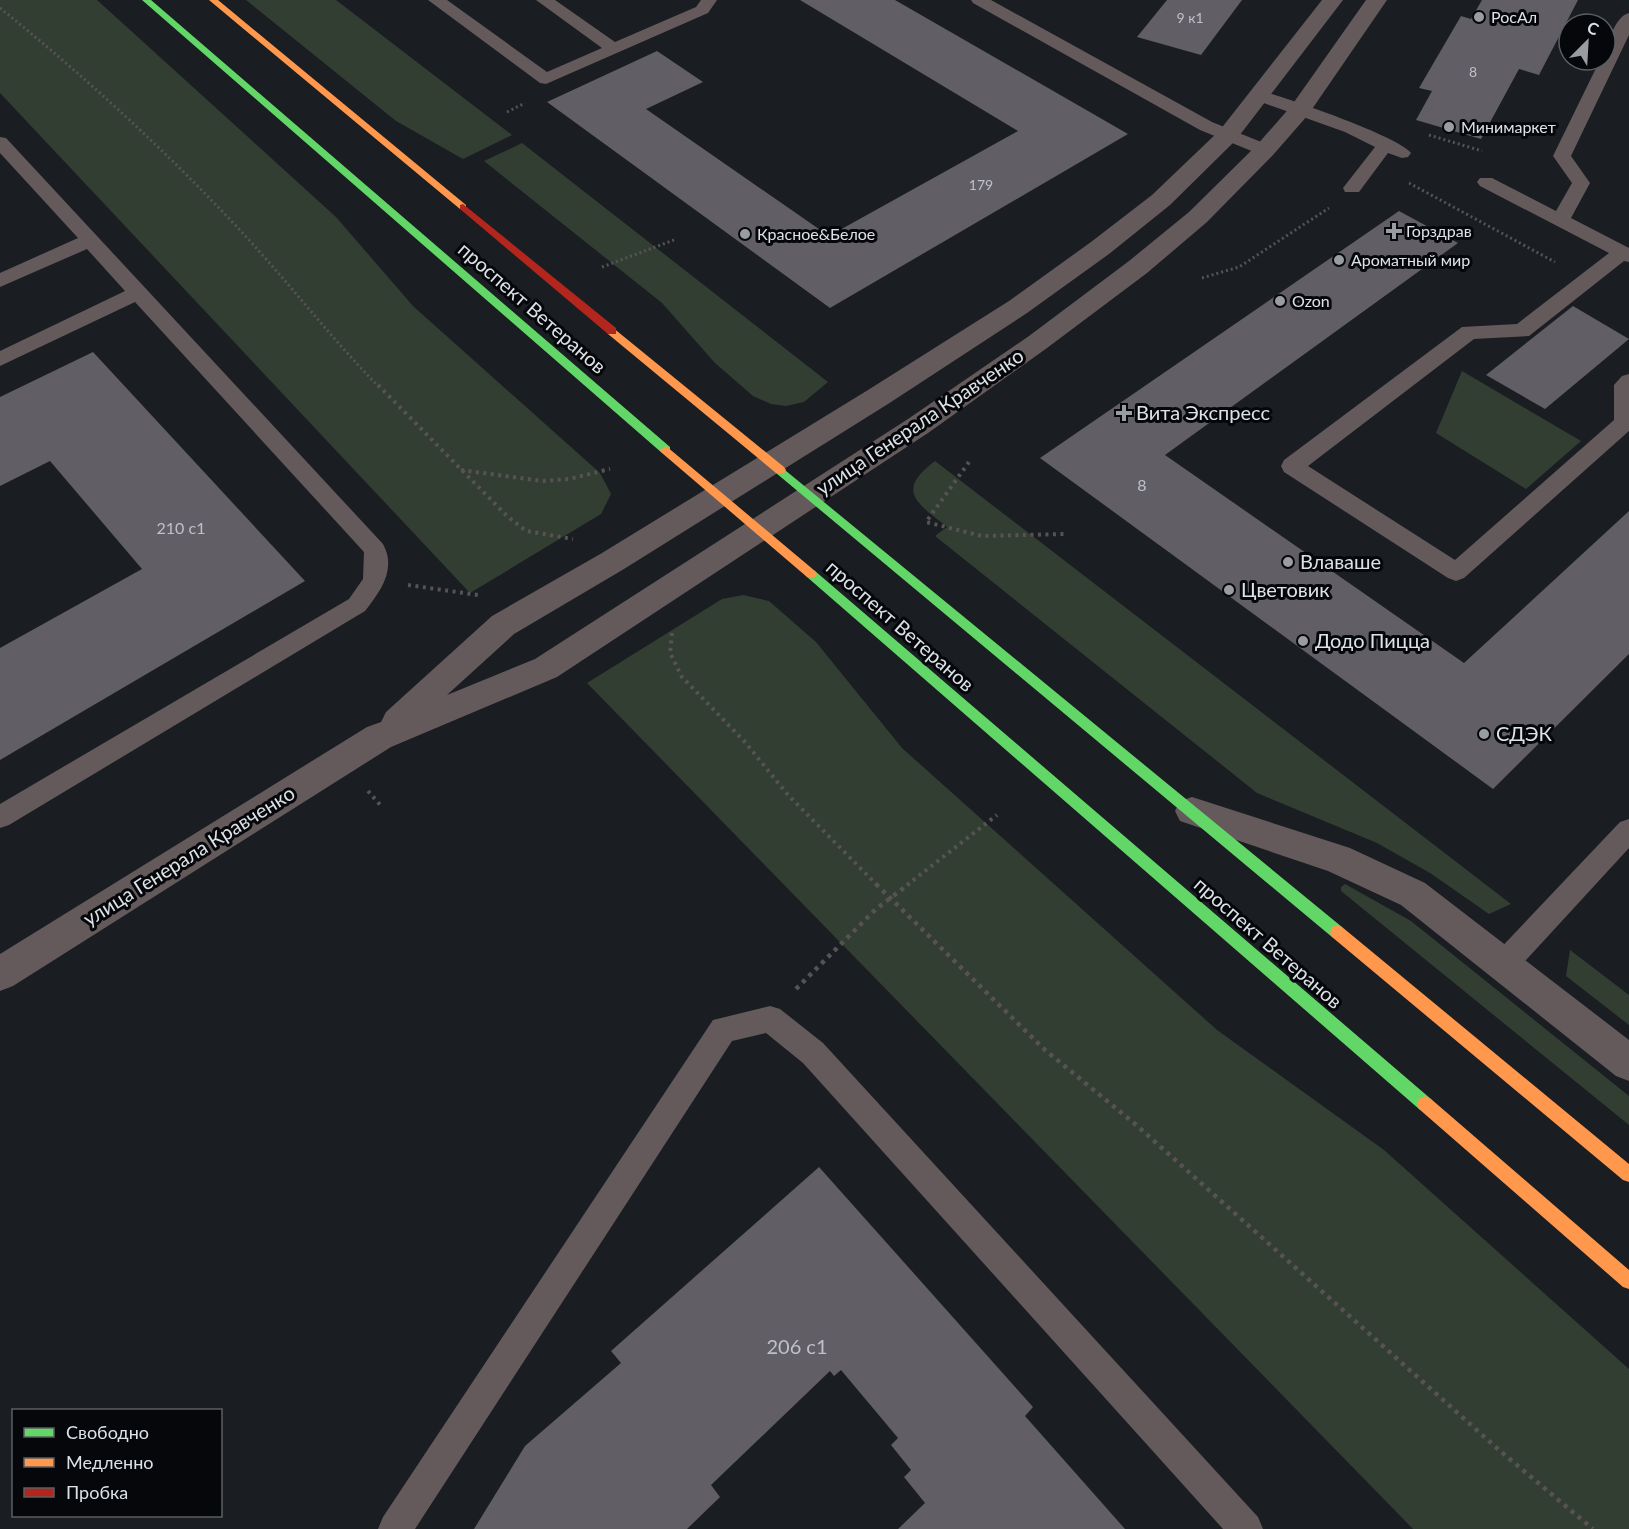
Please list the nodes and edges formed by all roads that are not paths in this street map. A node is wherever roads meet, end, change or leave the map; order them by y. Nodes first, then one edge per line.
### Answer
1 (146, 0) edge
2 (213, 0) edge
3 (436, 0) edge
4 (544, 0) edge
5 (709, 0) edge
6 (980, 0) edge
7 (1333, 0) edge
8 (1377, 0) edge
9 (1629, 18) edge
10 (614, 49) junction
11 (1261, 96) junction
12 (1300, 110) junction
13 (1228, 135) junction
14 (0, 142) edge
15 (1386, 144) junction
16 (1265, 150) junction
17 (1402, 153) dead end
18 (1486, 182) dead end
19 (1352, 188) road end
20 (1560, 221) junction
21 (90, 240) junction
22 (1625, 255) edge
23 (0, 281) edge
24 (139, 292) junction
25 (0, 359) edge
26 (1629, 381) edge
27 (770, 462) junction
28 (718, 495) junction
29 (811, 496) junction
30 (759, 530) junction
31 (379, 737) junction
32 (1191, 811) junction
33 (0, 817) edge
34 (1629, 830) edge
35 (1504, 964) junction
36 (0, 974) edge
37 (1629, 1063) edge
38 (1629, 1174) edge
39 (1629, 1281) edge
40 (395, 1529) edge
41 (1246, 1529) edge

1 - 28 main road, проспект Ветеранов
2 - 27 main road, проспект Ветеранов
3 - 10 lane
4 - 10 lane
5 - 10 lane
6 - 13 lane
7 - 11 street, улица Генерала Кравченко
8 - 12 street, улица Генерала Кравченко
9 - 20 lane
11 - 12 lane
11 - 13 street, улица Генерала Кравченко
12 - 15 lane
12 - 16 street, улица Генерала Кравченко
13 - 16 lane
13 - 27 street, улица Генерала Кравченко
14 - 21 lane
15 - 17 lane
15 - 19 lane
16 - 29 street, улица Генерала Кравченко
18 - 20 lane
20 - 22 lane
21 - 23 lane
21 - 24 lane
22 - 26 lane
24 - 25 lane
24 - 33 lane
27 - 28 street, улица Генерала Кравченко
27 - 29 main road, проспект Ветеранов
28 - 30 main road, проспект Ветеранов
28 - 31 street, улица Генерала Кравченко
29 - 30 street, улица Генерала Кравченко
29 - 32 main road, проспект Ветеранов
30 - 31 street, улица Генерала Кравченко
30 - 39 main road, проспект Ветеранов
31 - 36 street, улица Генерала Кравченко
32 - 35 street
32 - 38 main road, проспект Ветеранов
34 - 35 lane
35 - 37 street
40 - 41 lane

